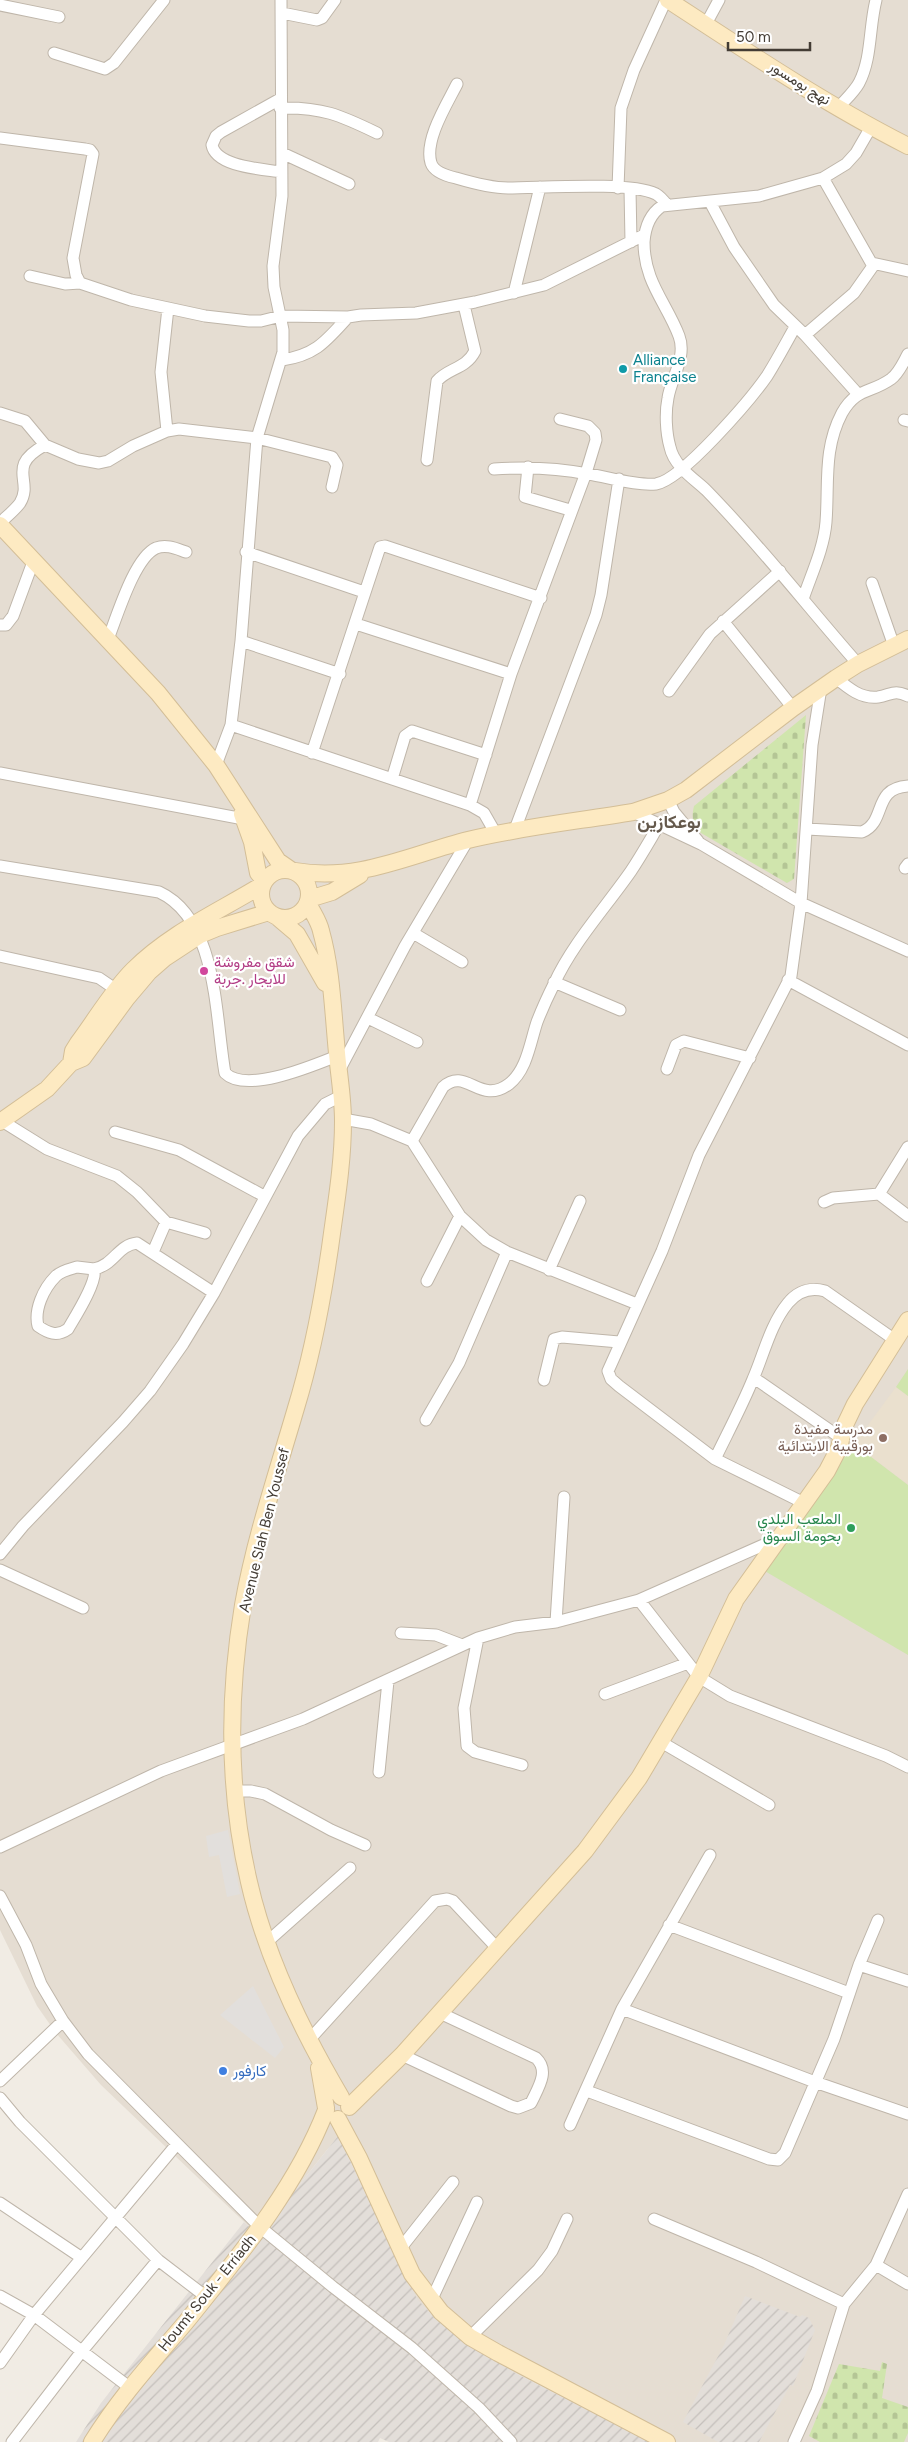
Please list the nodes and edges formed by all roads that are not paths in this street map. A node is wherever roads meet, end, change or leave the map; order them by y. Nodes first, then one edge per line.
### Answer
1 (164, 0) edge
2 (281, 0) edge
3 (336, 0) edge
4 (667, 0) edge
5 (719, 0) edge
6 (876, 0) edge
7 (0, 5) edge
8 (282, 13) junction
9 (59, 17) dead end
10 (706, 24) junction
11 (54, 53) dead end
12 (456, 84) dead end
13 (280, 103) junction
14 (839, 107) junction
15 (871, 128) junction
16 (376, 133) dead end
17 (0, 138) edge
18 (908, 146) edge
19 (282, 153) junction
20 (281, 172) junction
21 (823, 178) junction
22 (349, 184) dead end
23 (540, 187) junction
24 (618, 188) junction
25 (630, 189) junction
26 (710, 202) junction
27 (667, 205) junction
28 (644, 235) junction
29 (631, 242) junction
30 (872, 263) junction
31 (908, 272) edge
32 (30, 276) dead end
33 (80, 283) junction
34 (514, 293) junction
35 (464, 305) junction
36 (168, 308) junction
37 (281, 316) junction
38 (348, 317) junction
39 (795, 326) junction
40 (806, 336) junction
41 (908, 354) edge
42 (282, 360) junction
43 (857, 393) junction
44 (0, 412) edge
45 (560, 418) dead end
46 (166, 431) junction
47 (257, 438) junction
48 (45, 445) junction
49 (427, 460) dead end
50 (528, 467) junction
51 (494, 469) dead end
52 (682, 469) junction
53 (586, 473) junction
54 (619, 479) junction
55 (332, 487) dead end
56 (570, 510) junction
57 (0, 524) edge
58 (186, 552) dead end
59 (246, 552) junction
60 (34, 562) junction
61 (780, 571) junction
62 (872, 583) dead end
63 (364, 592) junction
64 (540, 598) junction
65 (803, 599) junction
66 (723, 621) junction
67 (356, 624) junction
68 (0, 625) edge
69 (108, 639) junction
70 (241, 641) junction
71 (901, 642) edge
72 (858, 664) junction
73 (340, 674) junction
74 (511, 674) junction
75 (836, 678) junction
76 (821, 688) junction
77 (669, 691) dead end
78 (908, 696) edge
79 (793, 708) junction
80 (231, 725) junction
81 (312, 753) junction
82 (486, 755) junction
83 (216, 766) junction
84 (0, 773) edge
85 (392, 778) junction
86 (908, 786) edge
87 (668, 800) junction
88 (470, 805) junction
89 (633, 812) junction
90 (249, 820) junction
91 (659, 825) junction
92 (807, 829) junction
93 (514, 832) junction
94 (496, 834) junction
95 (468, 840) junction
96 (701, 844) junction
97 (0, 866) edge
98 (369, 870) junction
99 (293, 871) junction
100 (263, 882) junction
101 (308, 901) junction
102 (801, 903) junction
103 (273, 915) junction
104 (197, 930) junction
105 (413, 933) junction
106 (908, 951) edge
107 (0, 956) edge
108 (462, 962) dead end
109 (788, 980) junction
110 (554, 982) junction
111 (122, 994) junction
112 (332, 996) junction
113 (620, 1010) dead end
114 (368, 1018) junction
115 (417, 1042) dead end
116 (908, 1045) edge
117 (750, 1058) junction
118 (339, 1063) junction
119 (667, 1069) dead end
120 (341, 1096) junction
121 (343, 1119) junction
122 (1, 1122) edge
123 (115, 1132) dead end
124 (412, 1141) junction
125 (908, 1147) edge
126 (879, 1194) junction
127 (264, 1196) junction
128 (580, 1201) dead end
129 (824, 1202) dead end
130 (460, 1216) junction
131 (908, 1216) edge
132 (166, 1222) junction
133 (205, 1233) dead end
134 (153, 1252) junction
135 (508, 1252) junction
136 (94, 1269) junction
137 (549, 1270) junction
138 (427, 1281) dead end
139 (214, 1293) junction
140 (638, 1304) junction
141 (908, 1320) edge
142 (895, 1340) junction
143 (619, 1342) junction
144 (754, 1378) junction
145 (544, 1380) dead end
146 (426, 1420) dead end
147 (841, 1438) junction
148 (715, 1459) junction
149 (564, 1498) dead end
150 (804, 1503) junction
151 (780, 1538) junction
152 (0, 1554) edge
153 (0, 1570) edge
154 (639, 1600) junction
155 (83, 1608) dead end
156 (556, 1622) junction
157 (401, 1632) dead end
158 (478, 1638) junction
159 (462, 1645) junction
160 (688, 1663) junction
161 (699, 1677) junction
162 (388, 1681) junction
163 (605, 1694) dead end
164 (661, 1742) junction
165 (233, 1744) junction
166 (522, 1765) dead end
167 (908, 1767) edge
168 (379, 1772) dead end
169 (236, 1791) junction
170 (769, 1804) dead end
171 (364, 1845) dead end
172 (0, 1847) edge
173 (710, 1855) dead end
174 (350, 1868) dead end
175 (0, 1896) edge
176 (878, 1920) dead end
177 (669, 1925) junction
178 (267, 1942) junction
179 (497, 1948) junction
180 (859, 1966) junction
181 (908, 1981) edge
182 (849, 1993) junction
183 (622, 2009) junction
184 (440, 2013) junction
185 (63, 2022) junction
186 (310, 2039) junction
187 (402, 2055) junction
188 (0, 2081) edge
189 (815, 2082) junction
190 (587, 2091) junction
191 (0, 2098) edge
192 (338, 2109) junction
193 (908, 2114) edge
194 (570, 2125) dead end
195 (177, 2144) junction
196 (453, 2182) dead end
197 (908, 2194) edge
198 (0, 2202) edge
199 (477, 2202) dead end
200 (116, 2217) junction
201 (567, 2219) dead end
202 (654, 2219) dead end
203 (260, 2227) junction
204 (400, 2249) junction
205 (82, 2258) junction
206 (158, 2260) junction
207 (876, 2265) junction
208 (908, 2284) edge
209 (0, 2296) edge
210 (205, 2296) junction
211 (432, 2301) junction
212 (844, 2304) junction
213 (34, 2316) junction
214 (470, 2337) junction
215 (82, 2351) junction
216 (1, 2359) edge
217 (129, 2387) junction
218 (12, 2442) edge
219 (92, 2442) edge
220 (510, 2442) edge
221 (667, 2442) edge
222 (794, 2442) edge

1 - 11 street
2 - 8 street
3 - 8 street
4 - 10 main road, نهج بومسور
4 - 24 street
5 - 10 street
6 - 14 street
7 - 9 street
8 - 13 street
10 - 14 main road, نهج بومسور
12 - 23 street
13 - 16 street
13 - 19 street
13 - 20 street
14 - 15 main road, نهج بومسور
15 - 18 main road, نهج بومسور
15 - 21 street
17 - 33 street
19 - 20 street
19 - 22 street
20 - 37 street
21 - 26 street
21 - 30 street
23 - 24 street
23 - 34 street
24 - 25 street
25 - 27 street
25 - 29 street
26 - 27 street
26 - 39 street
27 - 28 street
28 - 29 street
28 - 52 street
29 - 34 street
30 - 31 street
30 - 40 street
32 - 33 street
33 - 36 street
34 - 35 street
35 - 38 street
35 - 49 street
36 - 37 street
36 - 46 street
37 - 38 street
37 - 42 street
38 - 42 street
39 - 40 street
39 - 52 street
40 - 43 street
41 - 43 street
42 - 47 street
43 - 65 street
44 - 48 street
45 - 53 street
46 - 47 street
46 - 48 street
47 - 55 street
47 - 59 street
48 - 57 street
50 - 51 street
50 - 53 street
50 - 56 street
52 - 54 street
52 - 61 street
53 - 54 street
53 - 56 street
54 - 93 street
56 - 64 street
57 - 60 main road
58 - 69 street
59 - 63 street
59 - 70 street
60 - 68 street
60 - 69 main road
61 - 65 street
61 - 66 street
62 - 71 street
63 - 64 street
63 - 67 street
64 - 74 street
65 - 72 street
66 - 77 street
66 - 79 street
67 - 73 street
67 - 74 street
69 - 83 main road
70 - 73 street
70 - 80 street
71 - 72 main road
72 - 75 main road
73 - 81 street
74 - 82 street
75 - 76 main road
75 - 78 street
76 - 79 main road
76 - 92 street
79 - 87 main road
80 - 81 street
80 - 83 street
81 - 85 street
82 - 85 street
82 - 88 street
83 - 90 main road
84 - 90 street
85 - 88 street
86 - 92 street
87 - 89 main road
87 - 96 street
88 - 94 street
89 - 91 street
89 - 93 main road
90 - 99 main road
90 - 100 main road
91 - 96 street
91 - 110 street
92 - 102 street
93 - 94 main road
94 - 95 main road
95 - 98 main road
95 - 105 street
96 - 102 street
97 - 104 street
98 - 99 main road
98 - 101 main road
99 - 100 main road
99 - 101 main road
100 - 103 main road
100 - 104 main road
101 - 103 main road
101 - 112 main road, Avenue Slah Ben Youssef
102 - 106 street
102 - 109 street
103 - 104 main road
103 - 112 main road
104 - 111 main road
104 - 118 street
105 - 108 street
105 - 114 street
107 - 111 street
109 - 116 street
109 - 117 street
110 - 113 street
110 - 124 street
111 - 122 main road
112 - 118 main road, Avenue Slah Ben Youssef
114 - 115 street
114 - 118 street
117 - 119 street
117 - 140 street
118 - 120 main road, Avenue Slah Ben Youssef
120 - 121 main road, Avenue Slah Ben Youssef
120 - 127 street
121 - 124 street
121 - 165 main road, Avenue Slah Ben Youssef
122 - 132 street
123 - 127 street
124 - 130 street
125 - 126 street
126 - 129 street
126 - 131 street
127 - 139 street
128 - 137 street
130 - 135 street
130 - 138 street
132 - 133 street
132 - 134 street
134 - 136 street
134 - 139 street
135 - 137 street
135 - 146 street
136 - 136 street
137 - 140 street
139 - 152 street
140 - 143 street
141 - 142 main road, Houmt Souk - Erriadh
142 - 144 street
142 - 147 main road, Houmt Souk - Erriadh
143 - 145 street
143 - 148 street
144 - 147 street
144 - 148 street
147 - 150 main road, Houmt Souk - Erriadh
148 - 150 street
149 - 156 street
150 - 151 main road, Houmt Souk - Erriadh
151 - 154 street
151 - 161 main road, Houmt Souk - Erriadh
153 - 155 street
154 - 156 street
154 - 160 street
156 - 158 street
157 - 159 street
158 - 159 street
158 - 166 street
159 - 162 street
160 - 161 street
160 - 163 street
161 - 164 main road, Houmt Souk - Erriadh
161 - 167 street
162 - 165 street
162 - 168 street
164 - 170 street
164 - 179 main road, Houmt Souk - Erriadh
165 - 169 main road, Avenue Slah Ben Youssef
165 - 172 street
169 - 171 street
169 - 178 main road, Avenue Slah Ben Youssef
173 - 177 street
174 - 178 street
175 - 185 street
176 - 180 street
177 - 182 street
177 - 183 street
178 - 186 main road, Avenue Slah Ben Youssef
179 - 184 main road, Houmt Souk - Erriadh
179 - 186 street
180 - 181 street
180 - 182 street
182 - 189 street
183 - 189 street
183 - 190 street
184 - 187 main road, Houmt Souk - Erriadh
184 - 187 street
185 - 188 street
185 - 195 street
186 - 192 main road, Avenue Slah Ben Youssef
187 - 192 main road, Houmt Souk - Erriadh
189 - 190 street
189 - 193 street
190 - 194 street
191 - 200 street
192 - 203 main road, Houmt Souk - Erriadh
192 - 204 main road, Avenue Slah Ben Youssef
195 - 200 street
195 - 203 street
196 - 204 street
197 - 207 street
198 - 205 street
199 - 211 street
200 - 205 street
200 - 206 street
201 - 214 street
202 - 212 street
203 - 210 main road, Houmt Souk - Erriadh
203 - 220 street
204 - 211 main road, Avenue Slah Ben Youssef
205 - 213 street
206 - 210 street
206 - 215 street
207 - 208 street
207 - 212 street
209 - 213 street
210 - 217 main road, Houmt Souk - Erriadh
211 - 214 main road, Avenue Slah Ben Youssef
212 - 222 street
213 - 215 street
213 - 216 street
214 - 221 main road, Avenue Slah Ben Youssef
215 - 217 street
215 - 218 street
217 - 219 main road, Houmt Souk - Erriadh

